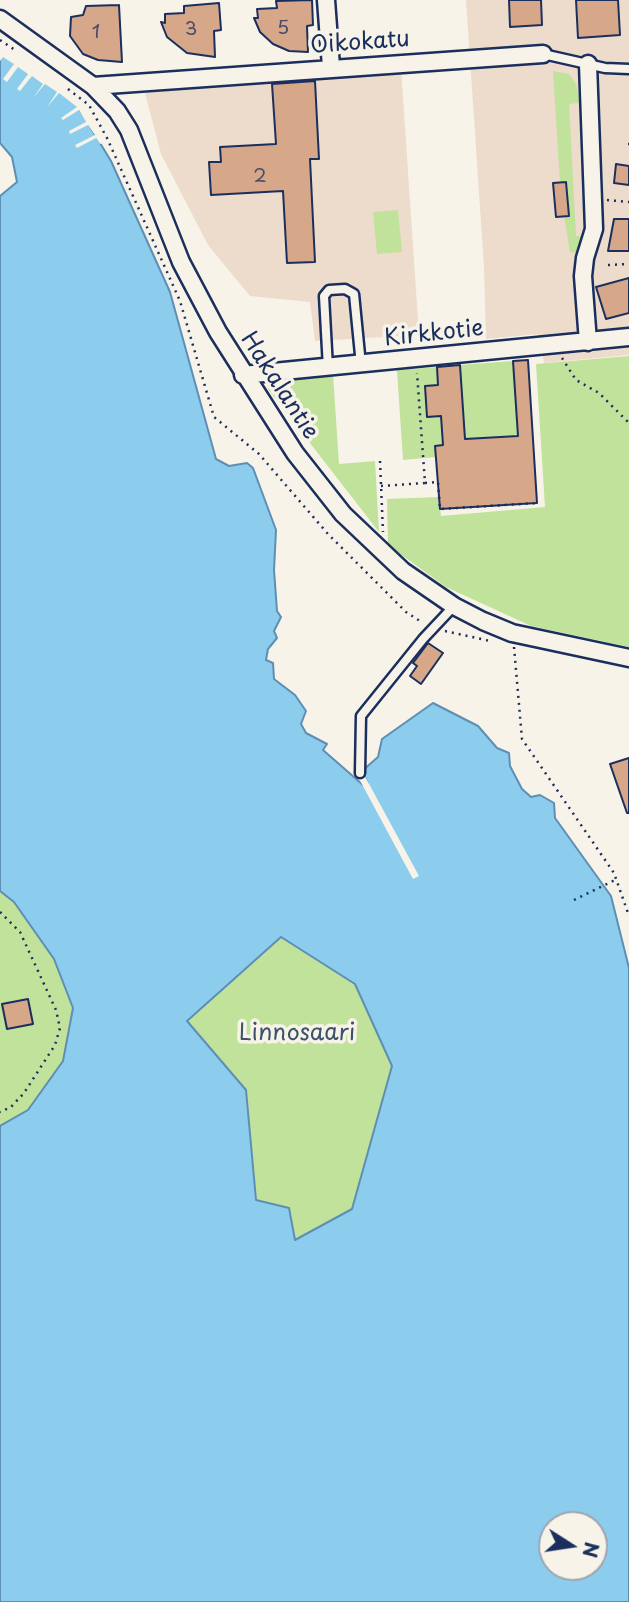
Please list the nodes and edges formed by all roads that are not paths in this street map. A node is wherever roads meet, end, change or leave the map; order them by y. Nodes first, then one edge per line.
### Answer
1 (326, 0) edge
2 (0, 19) edge
3 (543, 54) joint
4 (588, 64) junction
5 (331, 67) junction
6 (629, 69) edge
7 (93, 86) junction
8 (629, 337) edge
9 (588, 342) junction
10 (361, 365) junction
11 (328, 368) junction
12 (243, 375) junction
13 (454, 606) junction
14 (629, 658) edge
15 (360, 773) dead end

1 - 5 street
2 - 7 street, Hakalantie
3 - 4 lane, Oikokatu
3 - 5 street, Oikokatu
4 - 6 lane, Oikokatu
4 - 9 street
5 - 7 street, Oikokatu
7 - 12 street, Hakalantie
8 - 9 street, Kirkkotie
9 - 10 street, Kirkkotie
10 - 11 street, Kirkkotie
10 - 11 lane
11 - 12 street, Kirkkotie
12 - 13 street, Hakalantie
13 - 14 street, Hakalantie
13 - 15 lane

